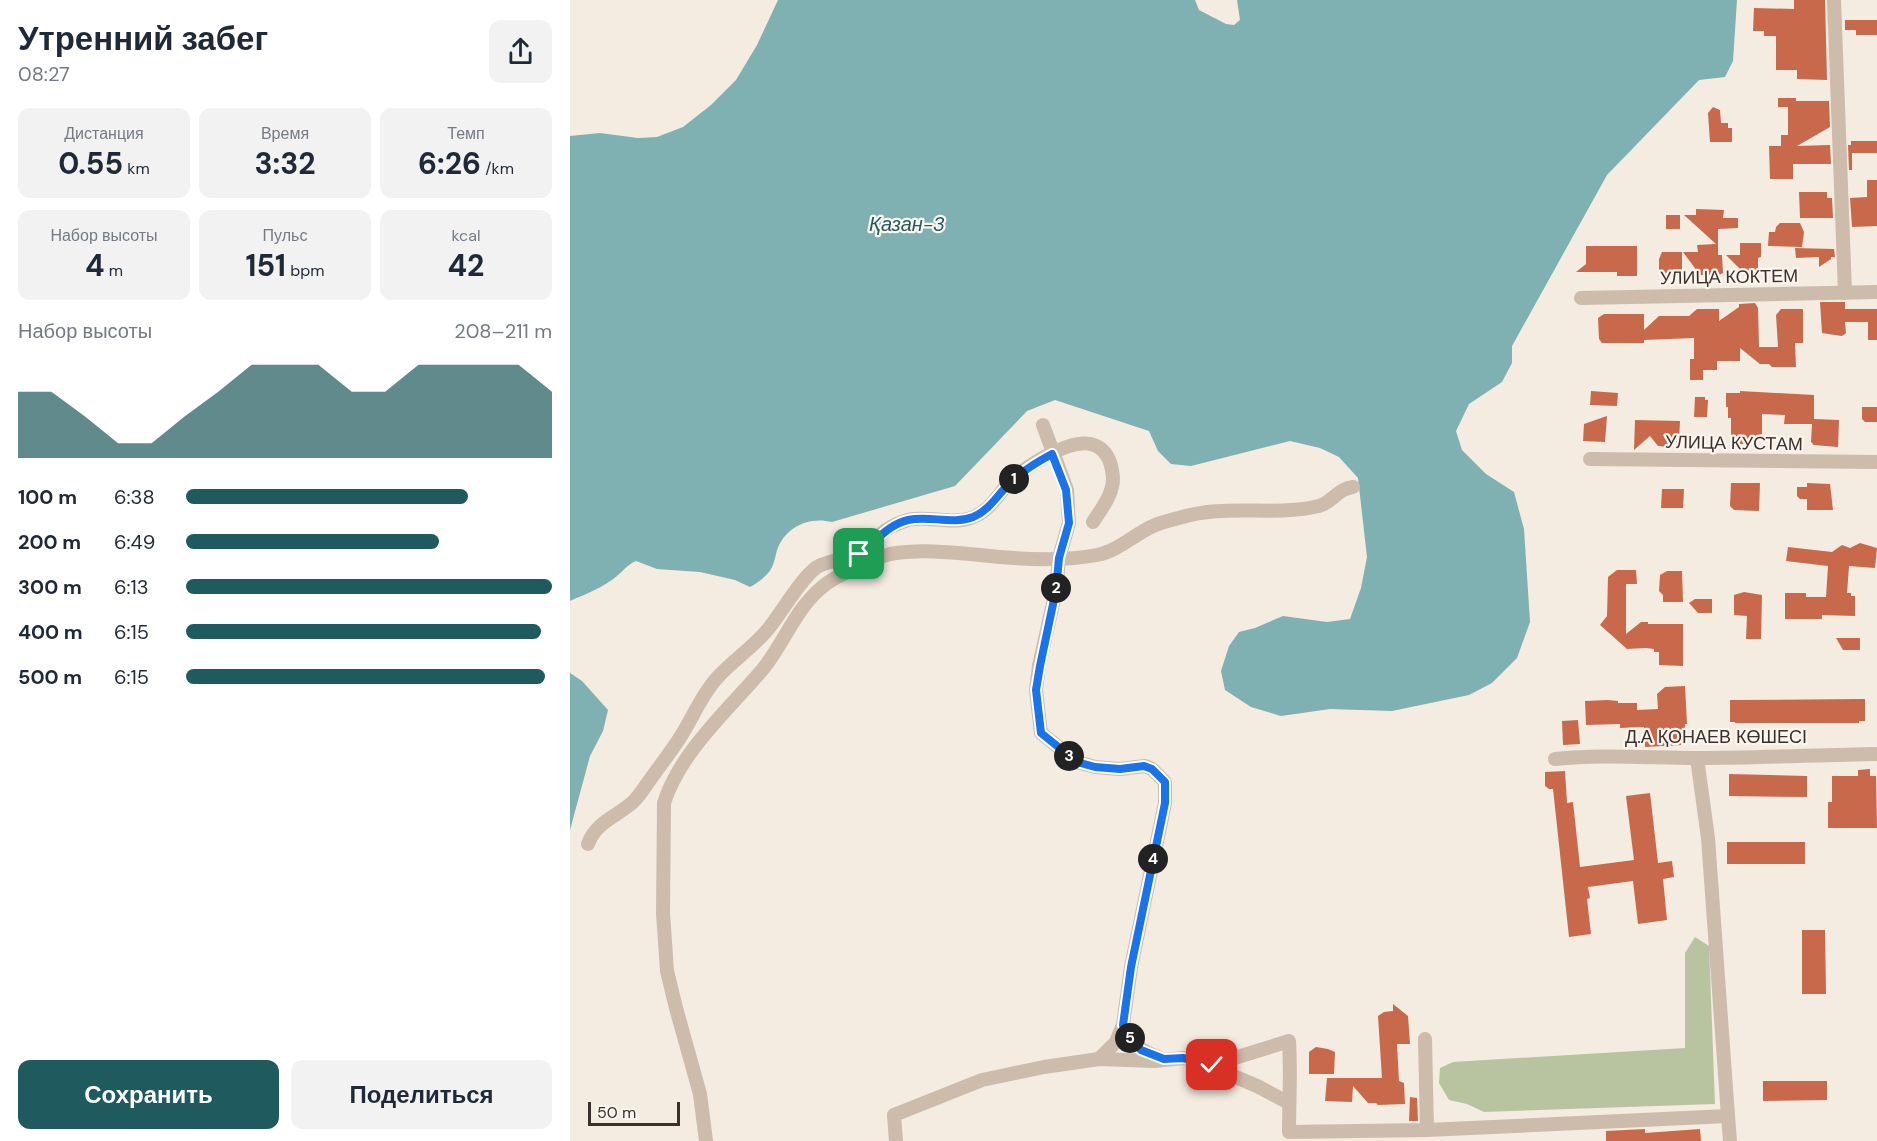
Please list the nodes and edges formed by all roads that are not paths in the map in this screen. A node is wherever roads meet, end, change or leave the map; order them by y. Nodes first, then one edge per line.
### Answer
1 (1834, 0) edge
2 (1877, 292) edge
3 (1845, 293) junction
4 (1581, 298) dead end
5 (1043, 426) dead end
6 (1052, 454) junction
7 (1590, 459) dead end
8 (1877, 462) edge
9 (1353, 487) dead end
10 (1093, 522) dead end
11 (1059, 558) junction
12 (1877, 754) edge
13 (1697, 758) junction
14 (1555, 759) dead end
15 (588, 844) dead end
16 (1123, 1025) junction
17 (1425, 1039) dead end
18 (1099, 1059) junction
19 (1164, 1059) junction
20 (1212, 1065) junction
21 (1289, 1103) junction
22 (1728, 1116) junction
23 (1427, 1130) junction
24 (1499, 1134) edge
25 (1309, 1137) edge
26 (706, 1141) edge
27 (896, 1141) edge
28 (1730, 1141) edge

1 - 3 street
2 - 3 street, УЛИЦА КОКТЕМ
3 - 4 street, УЛИЦА КОКТЕМ
5 - 6 street
6 - 10 street
6 - 11 street
6 - 15 street
7 - 8 street, УЛИЦА КУСТАМ
9 - 11 street
11 - 16 street
11 - 26 street
12 - 13 street, Д.А ҚОНАЕВ КӨШЕСІ
13 - 14 street, Д.А ҚОНАЕВ КӨШЕСІ
13 - 22 street
16 - 18 street
16 - 19 street
17 - 23 street
18 - 19 street
18 - 27 street
19 - 20 street
20 - 21 street
20 - 21 street
21 - 25 street
22 - 24 street
22 - 28 street
23 - 24 street
23 - 25 street

